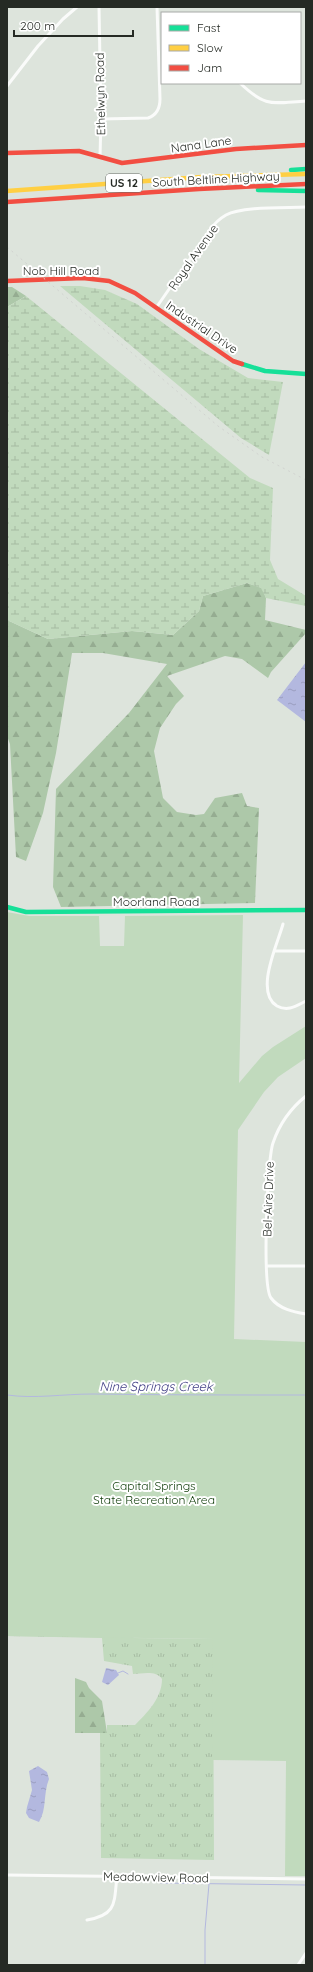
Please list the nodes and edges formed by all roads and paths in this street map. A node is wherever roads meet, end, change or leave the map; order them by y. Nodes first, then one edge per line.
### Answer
1 (77, 7) edge
2 (99, 7) edge
3 (157, 7) edge
4 (241, 84) edge
5 (7, 86) edge
6 (306, 100) edge
7 (101, 119) junction
8 (306, 145) edge
9 (7, 152) edge
10 (100, 157) junction
11 (306, 169) edge
12 (306, 174) edge
13 (241, 176) junction
14 (306, 184) edge
15 (212, 188) junction
16 (7, 191) edge
17 (306, 191) edge
18 (7, 202) edge
19 (306, 207) edge
20 (7, 281) edge
21 (156, 308) junction
22 (306, 374) edge
23 (7, 907) edge
24 (306, 910) edge
25 (283, 924) dead end
26 (275, 951) junction
27 (306, 951) edge
28 (306, 1001) edge
29 (306, 1096) edge
30 (267, 1266) junction
31 (306, 1266) edge
32 (306, 1314) edge
33 (7, 1875) edge
34 (116, 1876) junction
35 (306, 1879) edge
36 (87, 1920) dead end
37 (306, 1953) edge
38 (298, 1965) edge

1 - 5 street
2 - 7 street, Ethelwyn Road
3 - 7 street
4 - 6 street
7 - 10 street, Ethelwyn Road
8 - 10 main road, Nana Lane
9 - 10 main road, Nana Lane
11 - 13 main road
12 - 13 main road, South Beltline Highway / US 12
13 - 16 main road, South Beltline Highway / US 12
14 - 15 main road, South Beltline Highway / US 12
15 - 17 main road
15 - 18 main road, South Beltline Highway / US 12
19 - 21 street, Royal Avenue
20 - 21 main road, Nob Hill Road
21 - 22 main road, Industrial Drive
23 - 24 main road, Moorland Road
25 - 26 street
26 - 27 street
26 - 28 street
29 - 30 street, Bel-Aire Drive
30 - 31 street
30 - 32 street, Bel-Aire Drive
33 - 34 street, Meadowview Road
34 - 35 street, Meadowview Road
34 - 36 street
37 - 38 street

